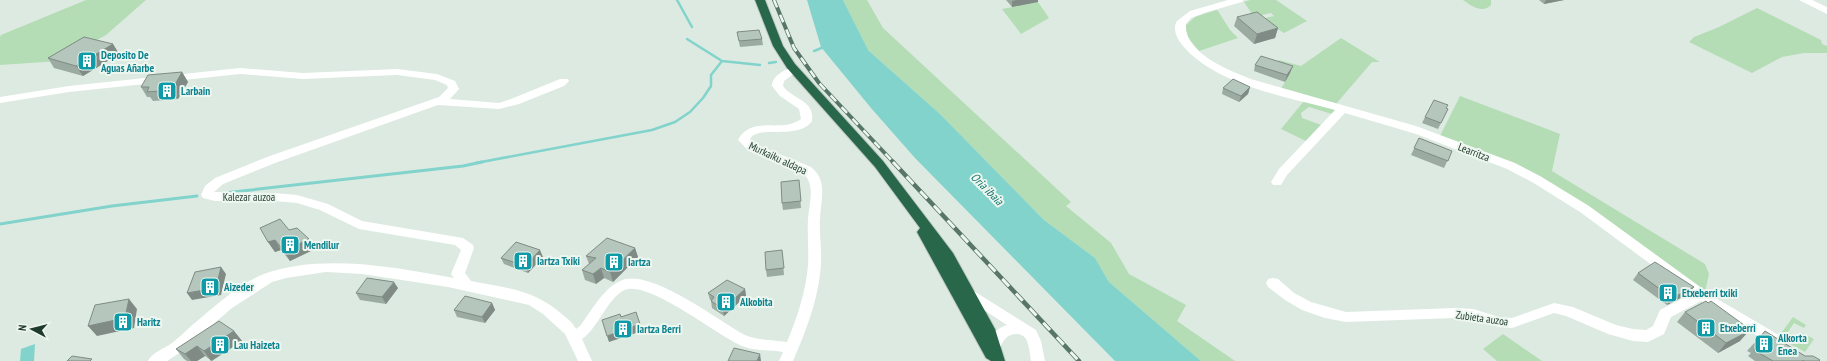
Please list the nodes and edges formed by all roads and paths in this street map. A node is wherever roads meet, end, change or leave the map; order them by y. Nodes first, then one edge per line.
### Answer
1 (760, 0) edge
2 (1239, 0) edge
3 (1804, 0) edge
4 (1827, 11) edge
5 (794, 70) junction
6 (564, 81) dead end
7 (0, 100) edge
8 (437, 101) junction
9 (1343, 109) junction
10 (1277, 182) dead end
11 (1273, 284) dead end
12 (466, 286) junction
13 (964, 295) junction
14 (1701, 295) junction
15 (1021, 327) junction
16 (988, 329) junction
17 (1004, 331) junction
18 (574, 337) junction
19 (1784, 346) edge
20 (990, 347) junction
21 (792, 348) junction
22 (155, 361) edge
23 (585, 361) edge
24 (786, 361) edge
25 (997, 361) edge
26 (1038, 361) edge

1 - 5 highway
2 - 9 street, Learritza
3 - 4 street
5 - 13 highway
5 - 21 street, Murkaiku aldapa
6 - 8 street, Kalezar auzoa
7 - 8 street, Kalezar auzoa
8 - 12 street, Kalezar auzoa
9 - 10 street
9 - 14 street, Learritza
11 - 14 street, Zubieta auzoa
12 - 18 street
12 - 22 street
13 - 15 street
13 - 16 highway
13 - 20 highway
14 - 19 street, Learritza
15 - 16 street
15 - 17 street
15 - 26 street
16 - 17 street
16 - 20 highway
17 - 20 street
18 - 21 street
18 - 23 street
20 - 25 highway
21 - 24 street, Murkaiku aldapa

